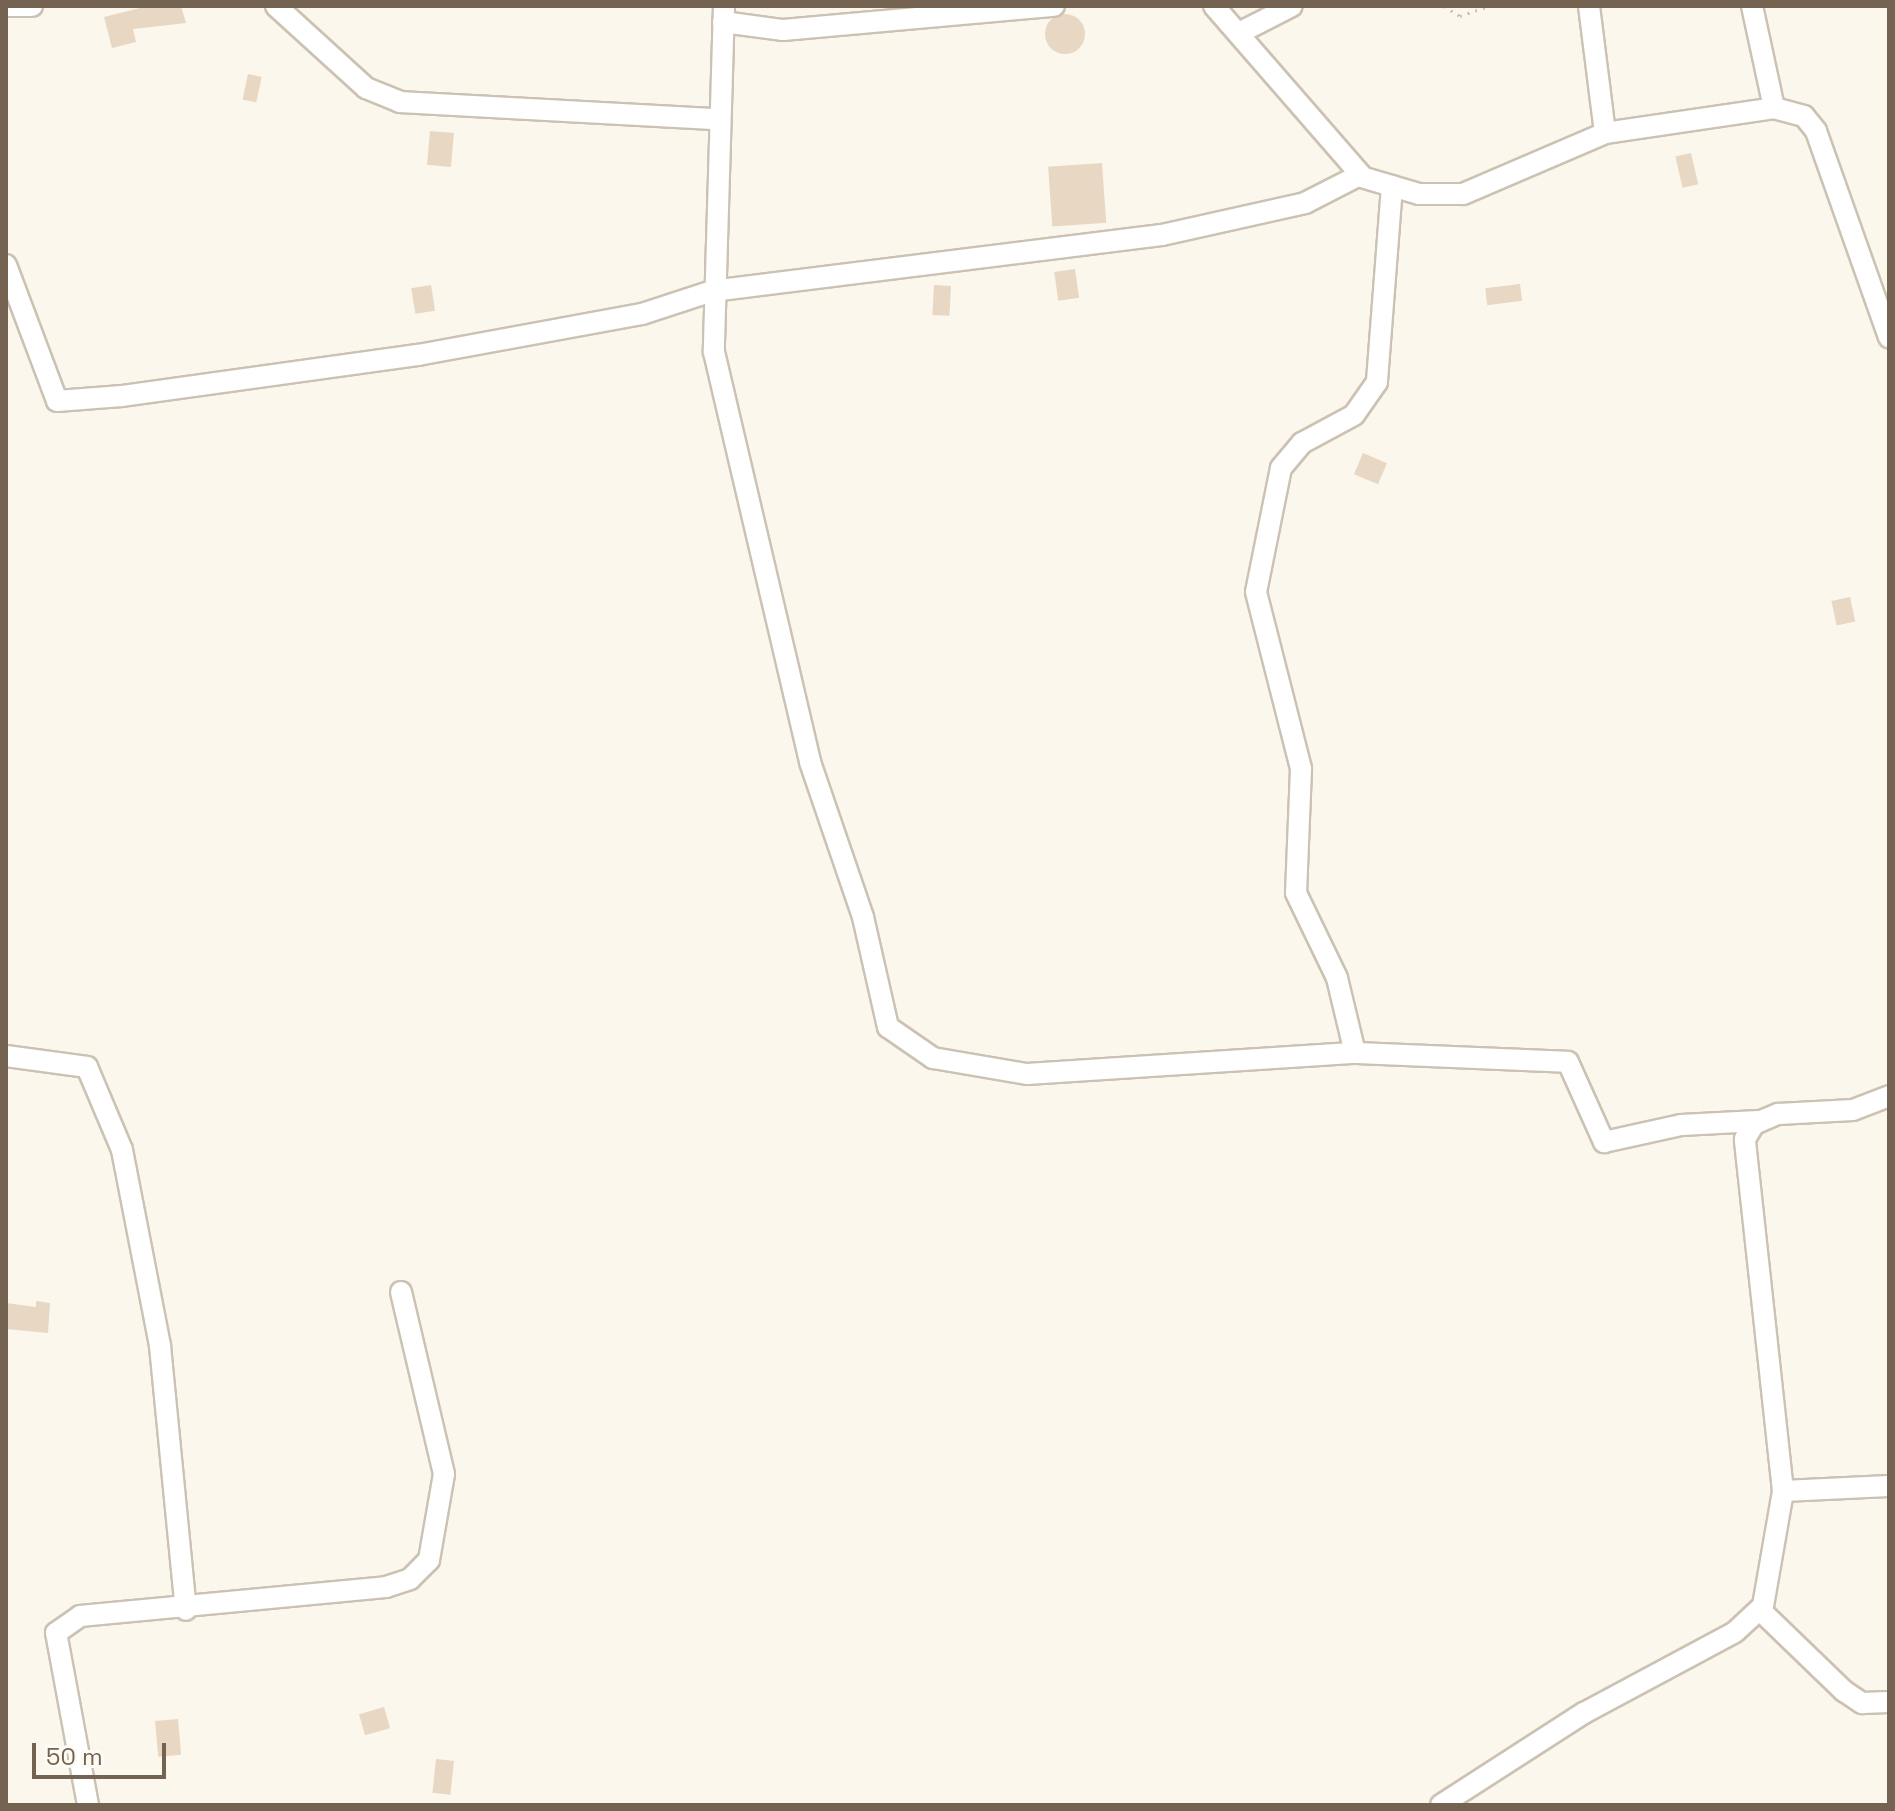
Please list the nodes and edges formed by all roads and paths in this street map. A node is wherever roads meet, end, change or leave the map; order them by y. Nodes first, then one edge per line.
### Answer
1 (6, 6) edge
2 (32, 6) edge
3 (276, 6) edge
4 (1054, 6) edge
5 (1214, 6) edge
6 (1292, 6) edge
7 (1444, 6) edge
8 (1489, 6) edge
9 (1589, 6) edge
10 (1752, 6) edge
11 (724, 14) edge
12 (1239, 33) junction
13 (1774, 108) junction
14 (717, 119) junction
15 (1605, 133) junction
16 (1362, 176) junction
17 (1392, 186) junction
18 (6, 265) edge
19 (712, 291) junction
20 (1889, 337) edge
21 (1355, 1053) junction
22 (6, 1056) edge
23 (1889, 1096) edge
24 (1758, 1121) junction
25 (401, 1292) dead end
26 (1889, 1486) edge
27 (1783, 1491) junction
28 (186, 1610) junction
29 (1760, 1610) junction
30 (1889, 1702) edge
31 (88, 1805) edge
32 (1441, 1805) edge

1 - 2 street
3 - 14 street
4 - 11 street
5 - 12 street
6 - 12 street
7 - 8 path
9 - 15 street
10 - 13 street
11 - 14 street
12 - 16 street
13 - 15 street
13 - 20 street
14 - 19 street
15 - 17 street
16 - 17 street
16 - 19 street
17 - 21 street
18 - 19 street
19 - 21 street
21 - 24 street
22 - 28 street
23 - 24 street
24 - 27 street
25 - 28 street
26 - 27 street
27 - 29 street
28 - 31 street
29 - 30 street
29 - 32 street

